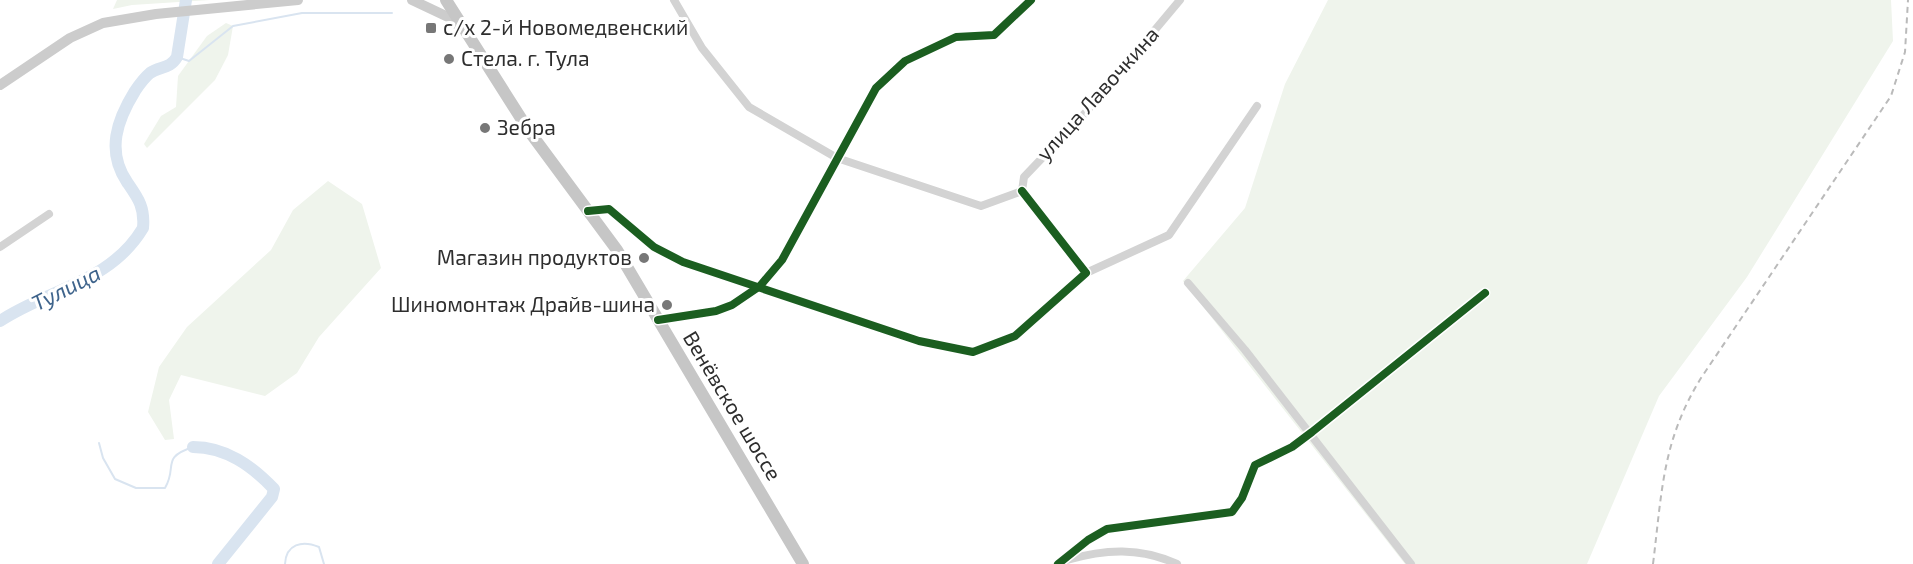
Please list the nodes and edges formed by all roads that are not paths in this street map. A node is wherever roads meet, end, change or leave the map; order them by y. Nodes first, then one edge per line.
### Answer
1 (298, 0) edge
2 (413, 0) edge
3 (446, 0) edge
4 (674, 0) edge
5 (1031, 0) edge
6 (1180, 0) edge
7 (471, 39) junction
8 (0, 85) edge
9 (1257, 106) dead end
10 (837, 158) junction
11 (1022, 191) junction
12 (588, 211) junction
13 (49, 214) dead end
14 (0, 247) edge
15 (1086, 273) junction
16 (1188, 283) dead end
17 (759, 286) junction
18 (1485, 293) dead end
19 (658, 320) junction
20 (1310, 434) junction
21 (1060, 562) edge
22 (803, 564) edge
23 (1177, 564) edge
24 (1411, 564) edge

1 - 8 main road
2 - 7 main road
3 - 7 main road, Венёвское шоссе
4 - 10 street
5 - 10 street
6 - 11 street, улица Лавочкина
7 - 12 main road, Венёвское шоссе
9 - 15 street
10 - 11 street
10 - 17 street
11 - 15 street
12 - 17 street
12 - 19 main road, Венёвское шоссе
13 - 14 street
15 - 17 street
16 - 20 street
17 - 19 street
18 - 20 street
19 - 22 main road, Венёвское шоссе
20 - 21 street
20 - 24 street
21 - 23 street

